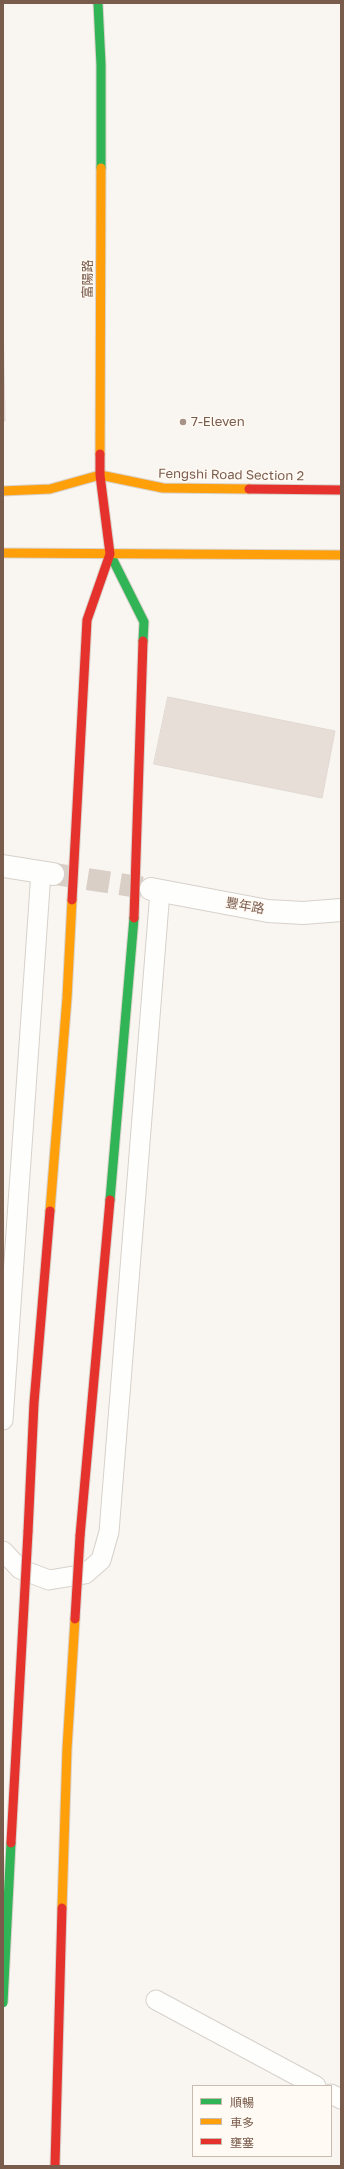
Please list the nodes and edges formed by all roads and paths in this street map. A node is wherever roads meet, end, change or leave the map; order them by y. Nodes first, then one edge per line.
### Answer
1 (98, 3) edge
2 (100, 475) junction
3 (341, 490) edge
4 (3, 491) edge
5 (3, 553) edge
6 (110, 554) junction
7 (341, 555) edge
8 (3, 866) edge
9 (47, 873) joint
10 (156, 890) joint
11 (341, 910) edge
12 (3, 1420) edge
13 (3, 1551) edge
14 (156, 2000) dead end
15 (3, 2003) edge
16 (314, 2085) edge
17 (332, 2095) edge
18 (341, 2100) edge
19 (55, 2166) edge

1 - 2 main road, 富陽路
2 - 3 main road, Fengshi Road Section 2
2 - 4 main road, Fengshi Road Section 2
2 - 6 main road, 富陽路
5 - 6 main road
6 - 7 main road
6 - 15 main road, bridge
6 - 19 main road, bridge
8 - 9 street
9 - 12 lane
10 - 11 street, 豐年路
10 - 13 lane
14 - 16 lane
17 - 18 lane

